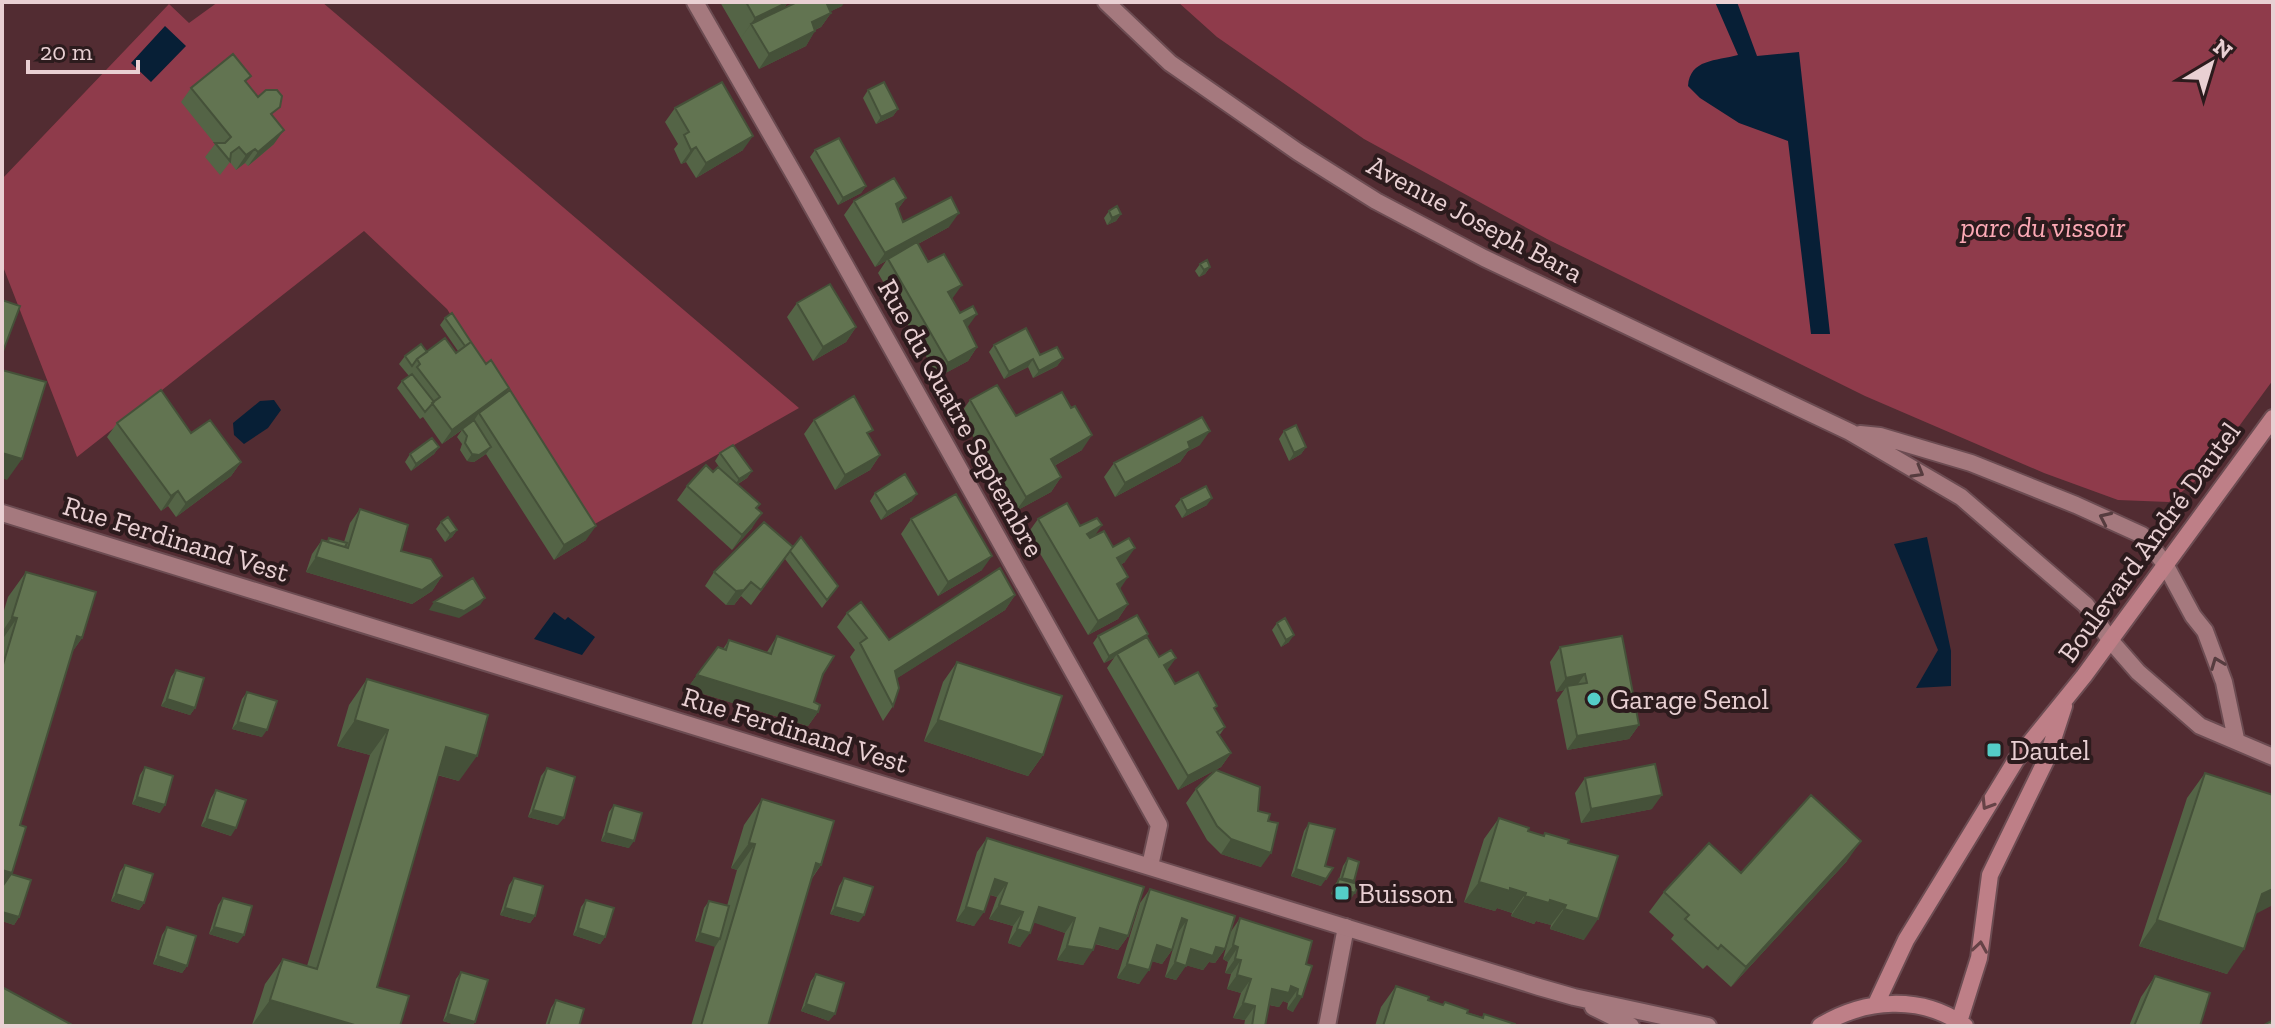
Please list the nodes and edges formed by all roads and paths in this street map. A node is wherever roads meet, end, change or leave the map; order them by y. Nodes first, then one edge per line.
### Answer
1 (695, 2) edge
2 (1106, 2) edge
3 (2273, 418) edge
4 (1850, 432) junction
5 (2, 513) edge
6 (2165, 564) junction
7 (2110, 640) junction
8 (2067, 697) junction
9 (2236, 739) junction
10 (2273, 757) edge
11 (1150, 866) junction
12 (1346, 927) junction
13 (1574, 997) junction
14 (1876, 1004) junction
15 (1962, 1024) edge
16 (1327, 1026) edge
17 (1631, 1026) edge
18 (1708, 1026) edge
19 (1820, 1026) edge

1 - 11 street, Rue du Quatre Septembre
2 - 4 street, Avenue Joseph Bara
3 - 6 main road, Boulevard André Dautel
6 -> 4 street, Avenue Joseph Bara
4 -> 7 street, Avenue Joseph Bara
5 - 11 street, Rue Ferdinand Vest
6 - 7 main road, Boulevard André Dautel
9 -> 6 street, Avenue Joseph Bara
7 - 8 main road, Boulevard André Dautel
7 - 9 street, Avenue Joseph Bara
8 -> 14 main road, Boulevard André Dautel
15 -> 8 main road, Boulevard André Dautel
9 - 10 street, Avenue Joseph Bara
11 - 12 street, Rue Ferdinand Vest
12 - 13 street, Rue Ferdinand Vest
12 - 16 street
13 - 17 street, Rue Ferdinand Vest
13 - 18 street, Rue Ferdinand Vest
14 - 15 main road
14 - 19 main road

